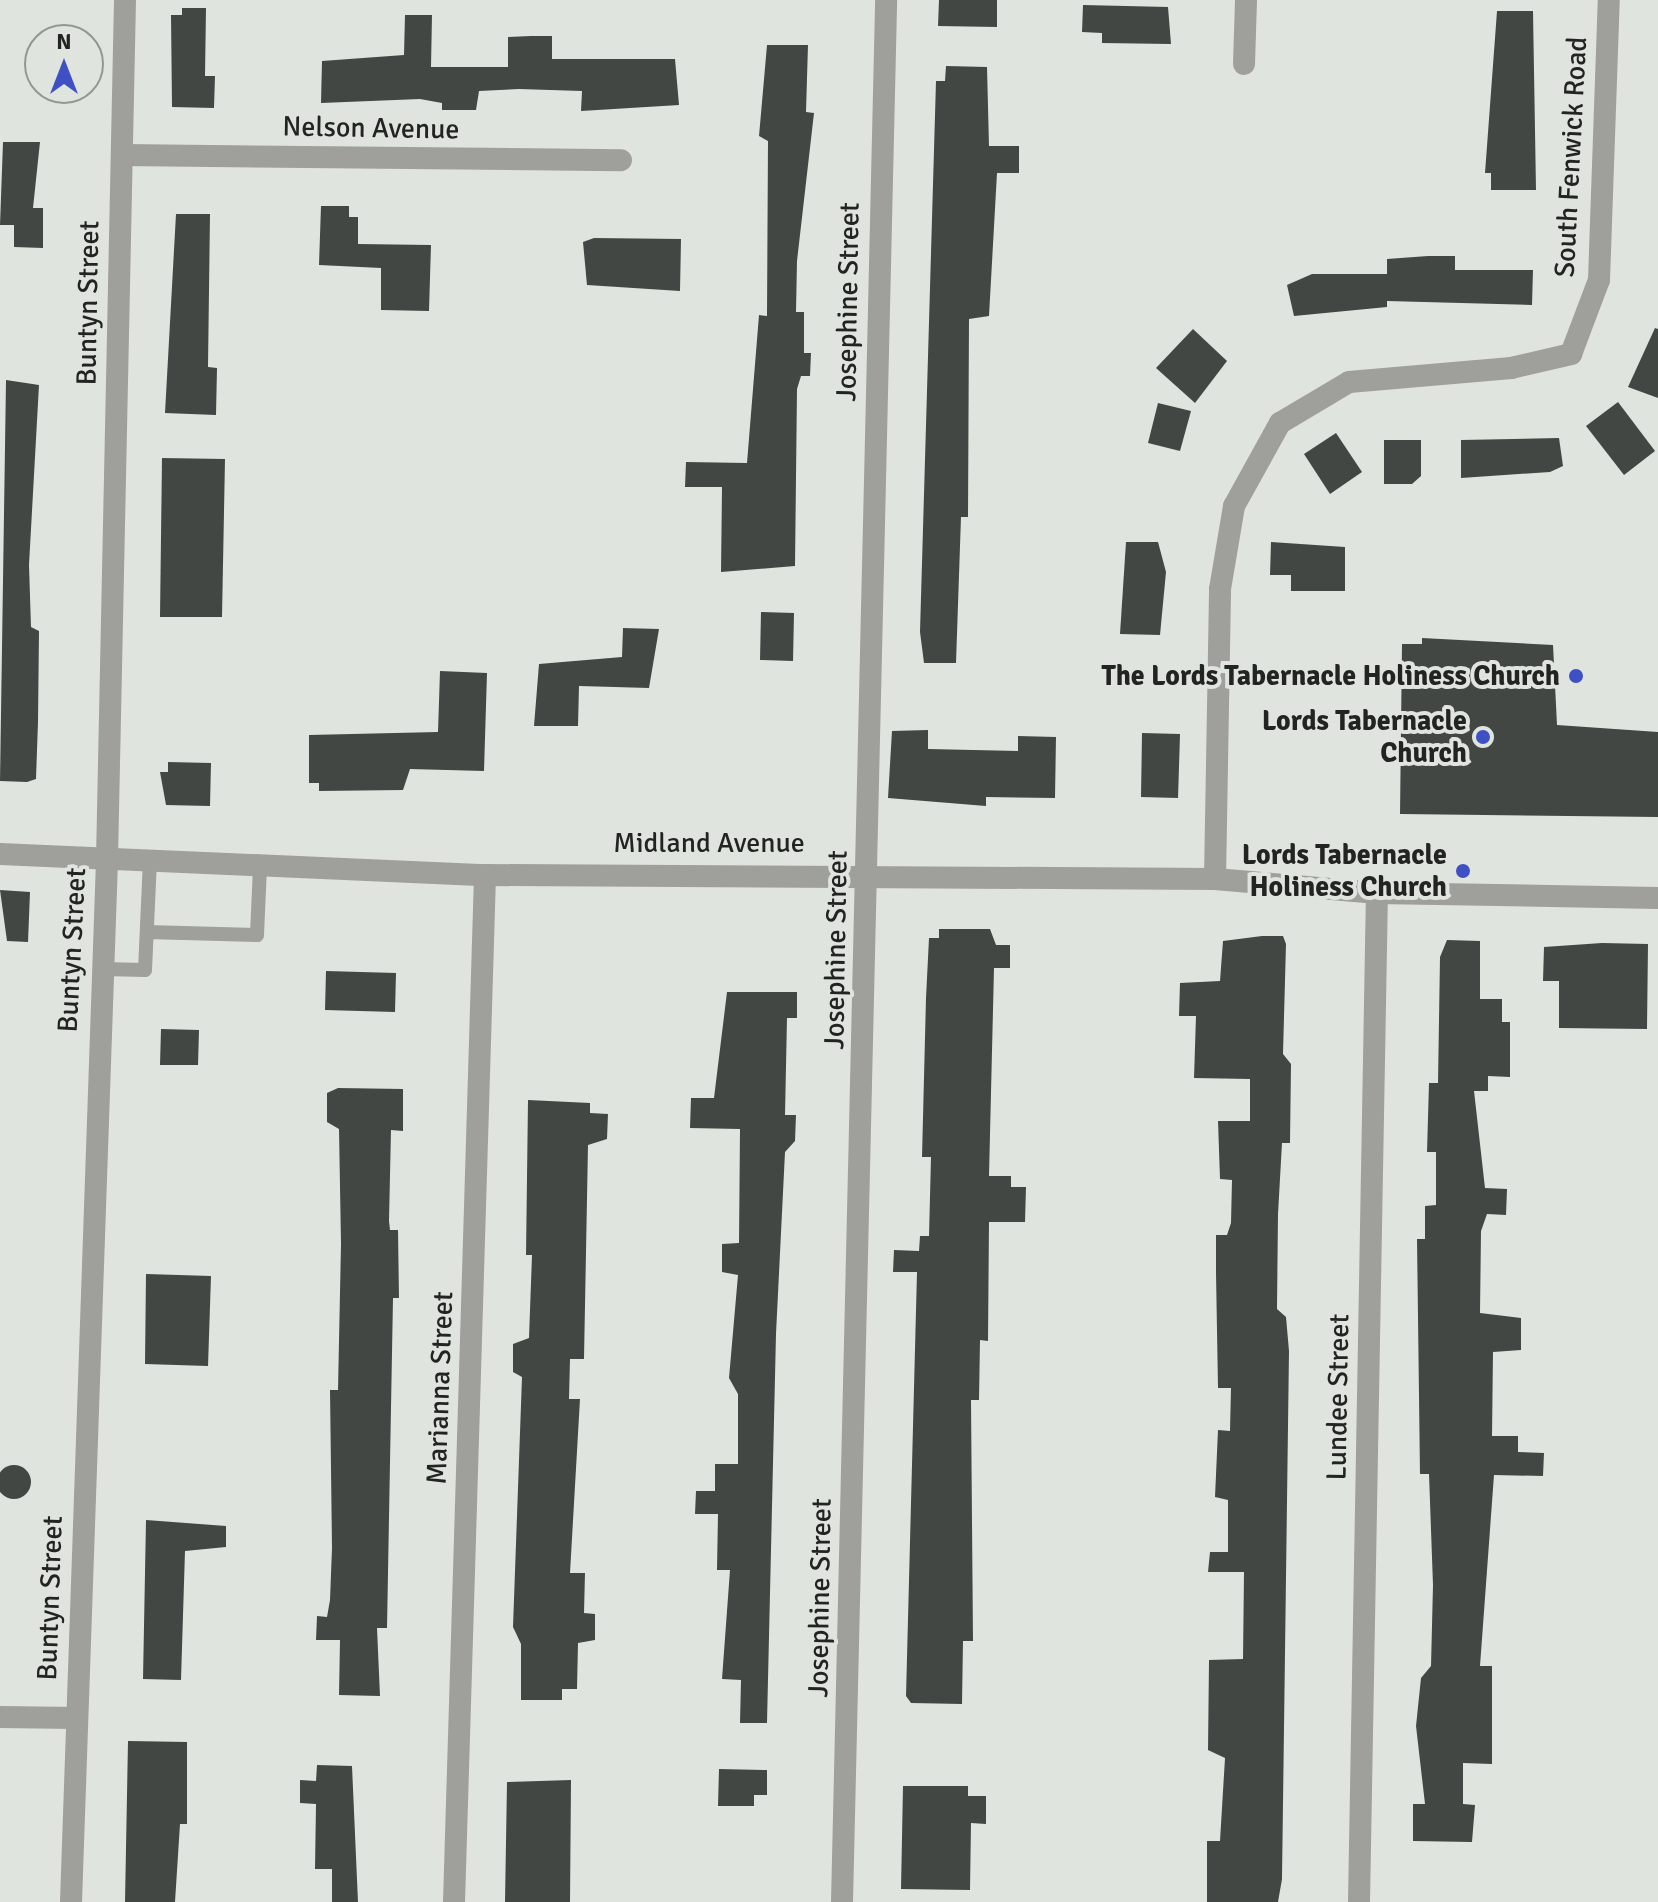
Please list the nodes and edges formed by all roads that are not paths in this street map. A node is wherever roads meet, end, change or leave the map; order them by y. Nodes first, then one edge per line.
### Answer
1 (125, 0) edge
2 (886, 0) edge
3 (1246, 0) edge
4 (1609, 0) edge
5 (1244, 64) dead end
6 (122, 155) junction
7 (621, 160) dead end
8 (0, 854) edge
9 (107, 859) junction
10 (150, 861) junction
11 (260, 866) junction
12 (869, 874) junction
13 (485, 875) junction
14 (1215, 879) junction
15 (1377, 893) junction
16 (1658, 898) edge
17 (147, 932) junction
18 (102, 969) junction
19 (0, 1717) edge
20 (76, 1718) junction
21 (71, 1902) edge
22 (454, 1902) edge
23 (842, 1902) edge
24 (1359, 1902) edge

1 - 6 street, Buntyn Street
2 - 12 street, Josephine Street
3 - 5 street
4 - 14 street, South Fenwick Road
6 - 7 street, Nelson Avenue
6 - 9 street, Buntyn Street
8 - 9 street, Midland Avenue
9 - 10 street, Midland Avenue
9 - 18 street, Buntyn Street
10 - 11 street, Midland Avenue
10 - 17 lane
11 - 13 street, Midland Avenue
11 - 17 lane
12 - 13 street, Midland Avenue
12 - 14 street, Midland Avenue
12 - 23 street, Josephine Street
13 - 22 street, Marianna Street
14 - 15 street, Midland Avenue
15 - 16 street, Midland Avenue
15 - 24 street, Lundee Street
17 - 18 lane
18 - 20 street, Buntyn Street
19 - 20 street
20 - 21 street, Buntyn Street

